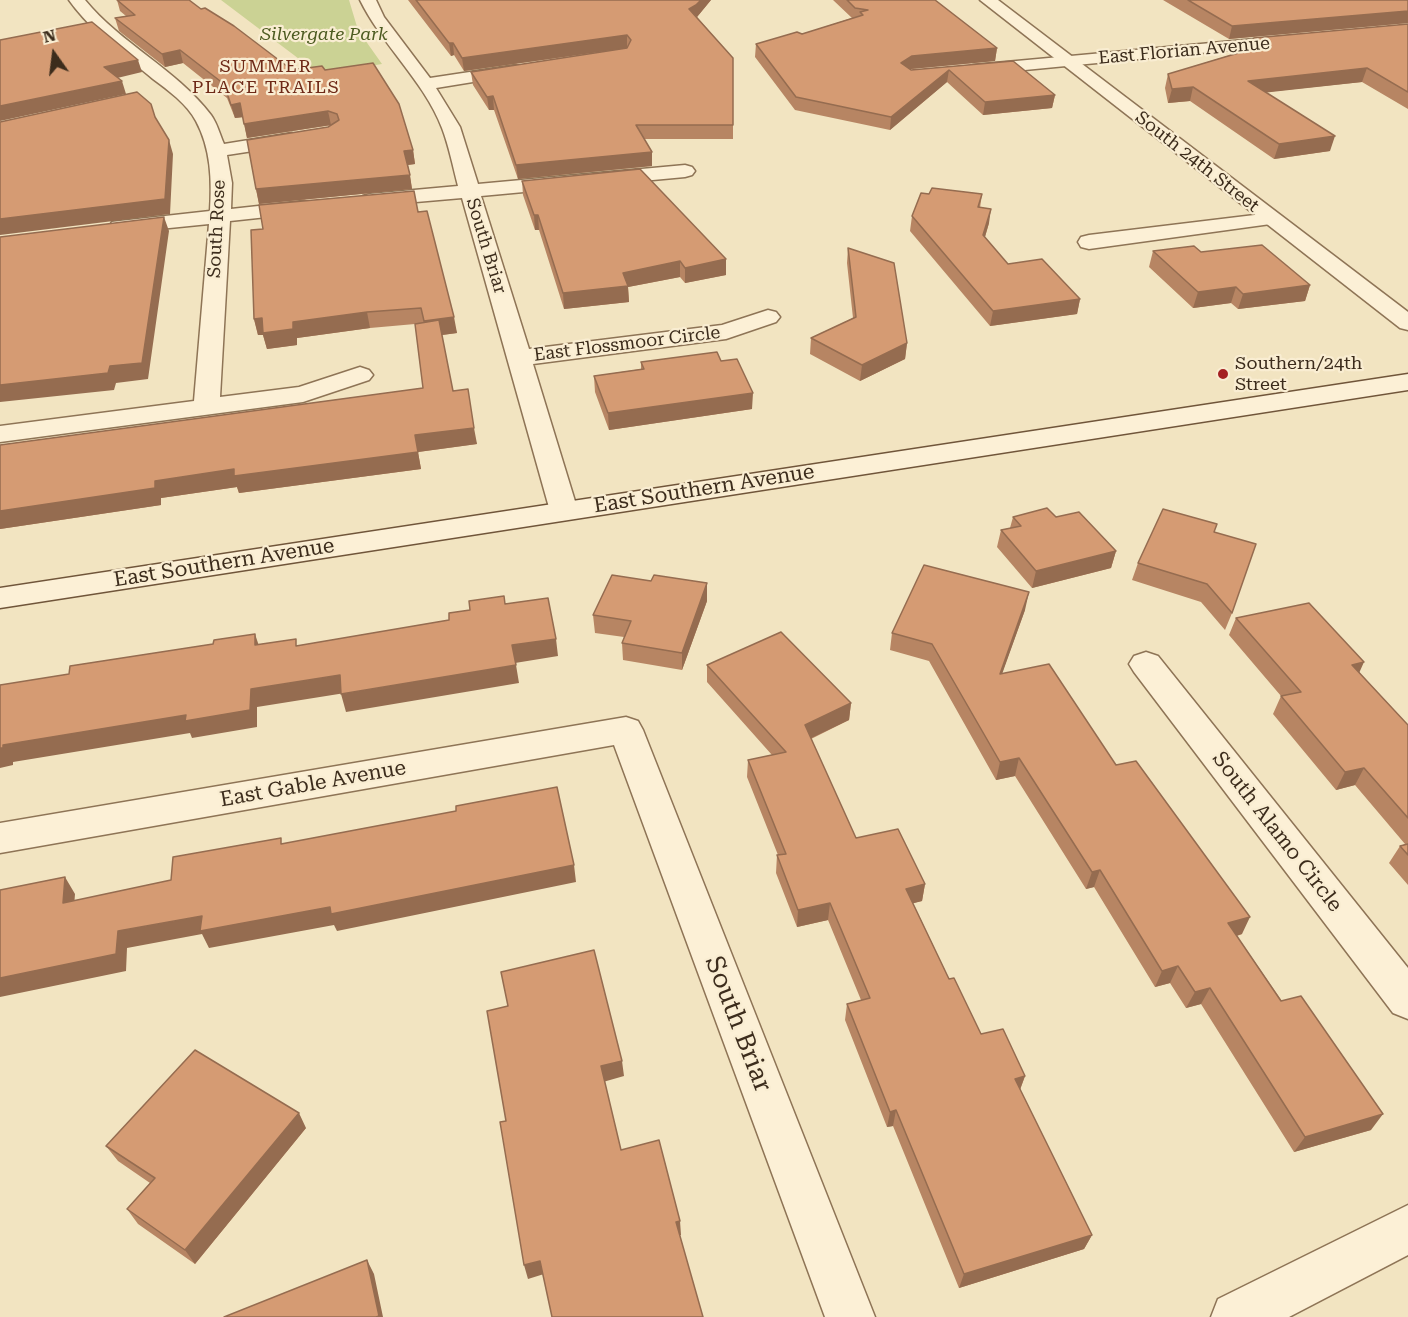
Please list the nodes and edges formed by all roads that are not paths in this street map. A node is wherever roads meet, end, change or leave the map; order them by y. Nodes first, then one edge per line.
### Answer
1 (78, 0) edge
2 (368, 0) edge
3 (988, 0) edge
4 (97, 25) junction
5 (76, 29) edge
6 (1316, 38) edge
7 (1067, 62) junction
8 (529, 68) edge
9 (957, 72) edge
10 (425, 84) junction
11 (178, 90) junction
12 (156, 95) dead end
13 (308, 137) edge
14 (217, 152) junction
15 (685, 171) dead end
16 (470, 190) junction
17 (351, 202) edge
18 (327, 205) edge
19 (220, 216) junction
20 (1271, 219) junction
21 (102, 229) edge
22 (1089, 242) dead end
23 (768, 316) dead end
24 (1408, 323) edge
25 (519, 358) junction
26 (360, 375) dead end
27 (1408, 382) edge
28 (206, 408) junction
29 (0, 434) edge
30 (564, 511) junction
31 (0, 598) edge
32 (1146, 664) dead end
33 (626, 730) joint
34 (0, 838) edge
35 (1408, 1000) edge
36 (1408, 1229) edge
37 (850, 1317) edge
38 (1236, 1317) edge

1 - 4 street, South Rose
2 - 10 street, South Briar
3 - 7 street, South 24th Street
4 - 5 street
4 - 11 street, South Rose
6 - 7 street, East Florian Avenue
7 - 9 street, East Florian Avenue
7 - 20 street, South 24th Street
8 - 10 street
10 - 16 street, South Briar
11 - 12 street
11 - 14 street, South Rose
13 - 14 street
14 - 19 street, South Rose
15 - 16 street
16 - 17 street
16 - 25 street, South Briar
18 - 19 street
19 - 21 street
19 - 28 street, South Rose
20 - 22 street
20 - 24 street, South 24th Street
23 - 25 street, East Flossmoor Circle
25 - 30 street, South Briar
26 - 28 street
27 - 30 street, East Southern Avenue
28 - 29 street
30 - 31 street, East Southern Avenue
32 - 35 street, South Alamo Circle
33 - 34 street, East Gable Avenue
33 - 37 street, South Briar
36 - 38 street

